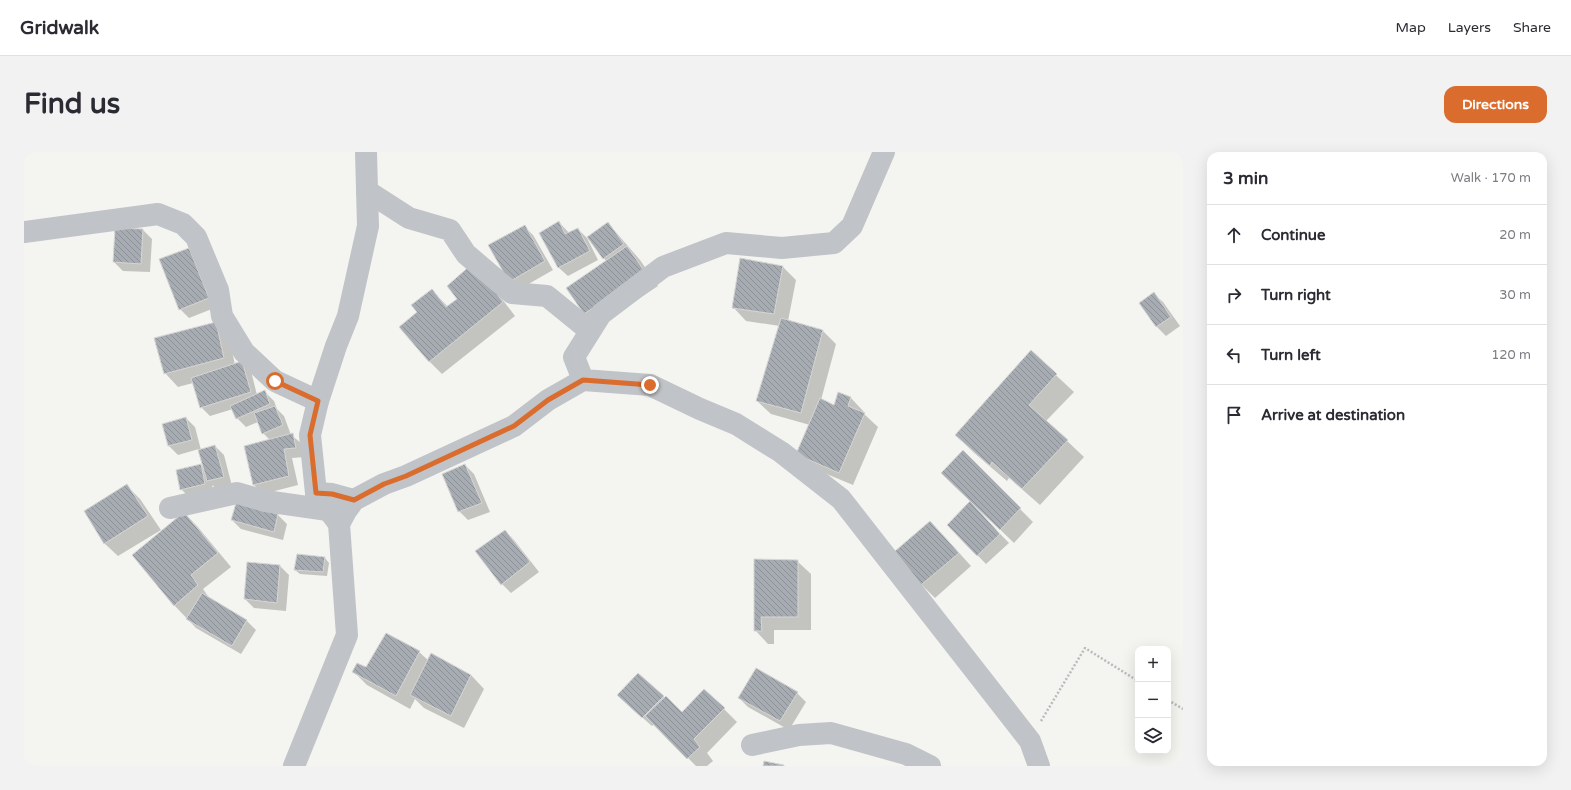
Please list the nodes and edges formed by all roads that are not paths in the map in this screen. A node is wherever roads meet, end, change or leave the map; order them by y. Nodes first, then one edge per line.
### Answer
1 (366, 152) edge
2 (884, 152) edge
3 (368, 191) junction
4 (24, 232) edge
5 (590, 331) junction
6 (583, 380) junction
7 (318, 401) junction
8 (354, 500) junction
9 (170, 508) dead end
10 (328, 509) junction
11 (752, 745) dead end
12 (294, 766) edge
13 (930, 766) edge
14 (1039, 766) edge

1 - 3 street
2 - 5 street
3 - 5 street
3 - 7 street
4 - 7 street
5 - 6 street
6 - 8 street
6 - 14 street
7 - 10 street
8 - 10 street
8 - 10 street
9 - 10 street
10 - 12 street
11 - 13 street

